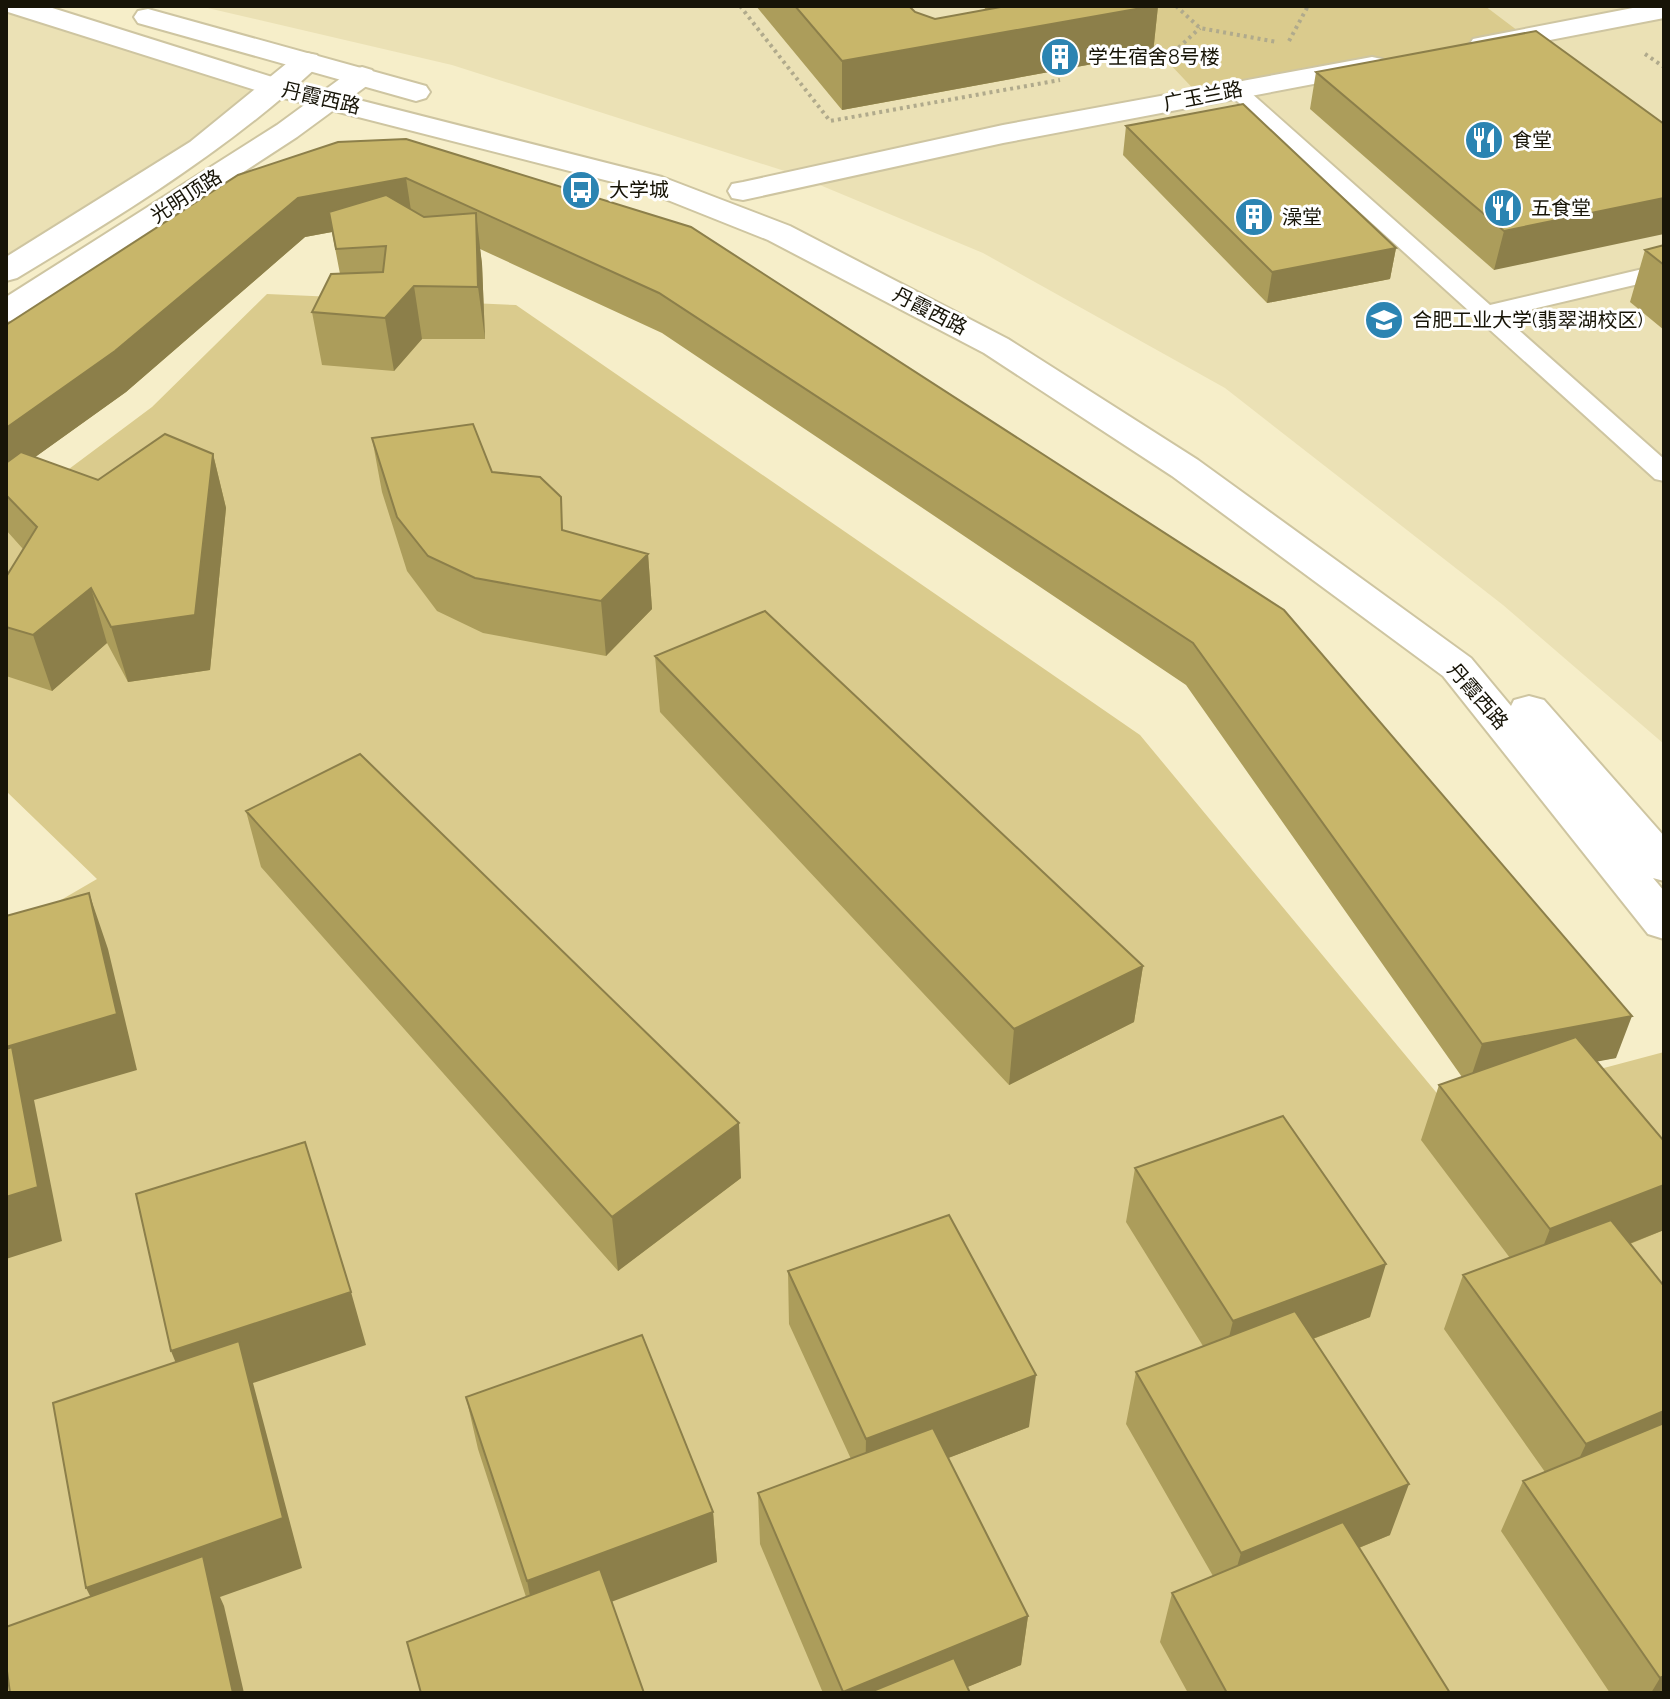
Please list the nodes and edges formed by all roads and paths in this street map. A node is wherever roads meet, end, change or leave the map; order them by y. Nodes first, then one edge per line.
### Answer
1 (18, 6) edge
2 (106, 6) edge
3 (740, 6) edge
4 (1176, 6) edge
5 (1308, 6) edge
6 (1664, 10) edge
7 (1200, 28) junction
8 (1147, 42) edge
9 (1451, 51) edge
10 (1405, 59) edge
11 (307, 61) junction
12 (1167, 61) junction
13 (1152, 63) dead end
14 (362, 76) junction
15 (1060, 80) edge
16 (278, 88) junction
17 (1235, 89) junction
18 (1201, 97) junction
19 (328, 99) junction
20 (743, 191) junction
21 (6, 271) edge
22 (1664, 271) edge
23 (6, 312) edge
24 (1486, 313) junction
25 (1664, 473) edge
26 (1664, 865) edge
27 (1664, 922) edge

1 - 16 main road, 丹霞西路
2 - 11 main road, 丹霞西路
3 - 15 path
4 - 7 path
5 - 7 path
6 - 9 main road
7 - 12 path
8 - 12 path
10 - 17 main road, 广玉兰路
11 - 14 main road, 丹霞西路
11 - 16 main road, 光明顶路
12 - 13 path
12 - 18 path
14 - 19 main road, 光明顶路
14 - 20 main road, 丹霞西路
16 - 19 main road, 丹霞西路
16 - 21 main road, 光明顶路
17 - 18 main road, 广玉兰路
17 - 24 lane
18 - 20 main road, 广玉兰路
19 - 23 main road, 光明顶路
19 - 27 main road, 丹霞西路
20 - 26 main road, 丹霞西路
22 - 24 lane
24 - 25 lane

